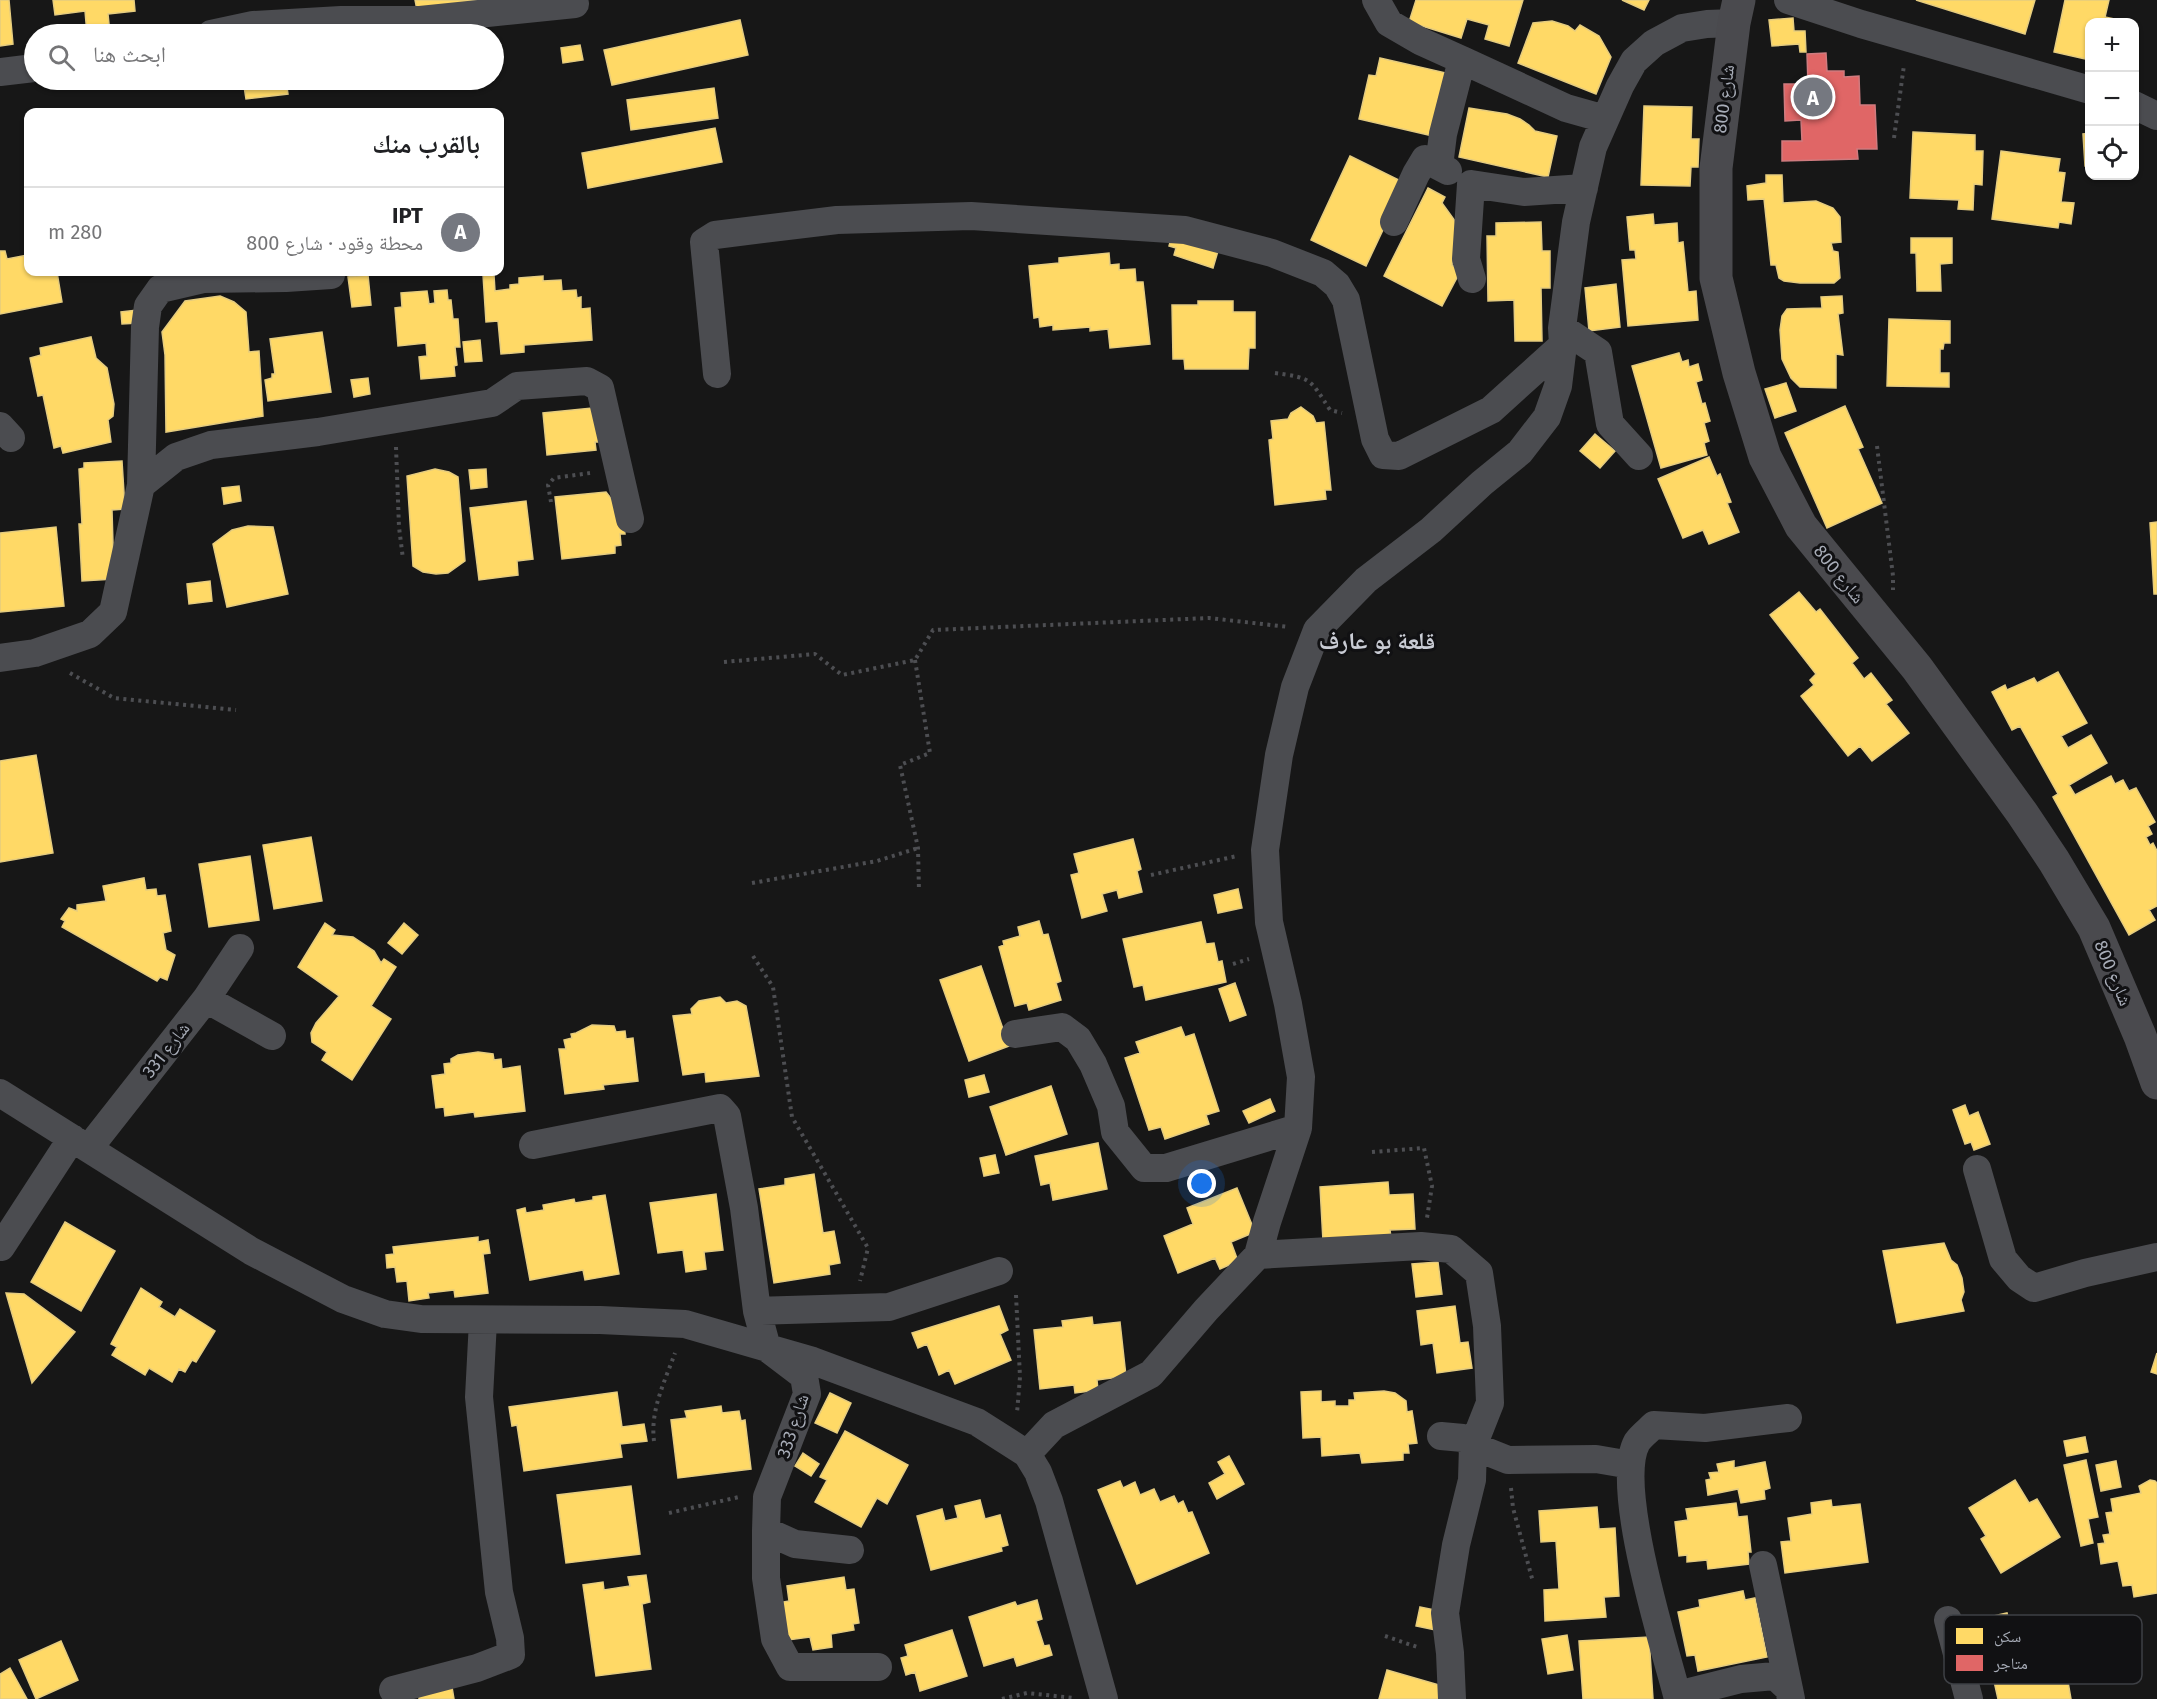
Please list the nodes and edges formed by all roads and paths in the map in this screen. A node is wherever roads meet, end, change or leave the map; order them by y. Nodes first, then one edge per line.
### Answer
1 (1376, 0) edge
2 (1788, 0) edge
3 (575, 4) dead end
4 (1736, 12) edge
5 (271, 24) edge
6 (1908, 38) junction
7 (1462, 60) junction
8 (24, 69) edge
9 (0, 72) edge
10 (2085, 89) edge
11 (2139, 107) edge
12 (2157, 116) edge
13 (1605, 119) junction
14 (1894, 138) dead end
15 (1439, 166) junction
16 (1471, 184) junction
17 (1584, 188) junction
18 (1394, 222) dead end
19 (316, 276) edge
20 (1472, 279) dead end
21 (1562, 336) junction
22 (1275, 373) dead end
23 (717, 374) dead end
24 (1368, 407) junction
25 (394, 419) junction
26 (1877, 446) dead end
27 (1639, 456) dead end
28 (617, 467) junction
29 (141, 485) junction
30 (551, 502) dead end
31 (630, 519) dead end
32 (403, 559) dead end
33 (1317, 630) junction
34 (1893, 639) junction
35 (35, 653) junction
36 (0, 658) edge
37 (915, 660) junction
38 (724, 662) dead end
39 (236, 710) dead end
40 (918, 848) junction
41 (1264, 850) junction
42 (1151, 875) dead end
43 (752, 883) dead end
44 (919, 891) dead end
45 (240, 948) dead end
46 (753, 956) dead end
47 (206, 999) junction
48 (1015, 1034) dead end
49 (272, 1036) dead end
50 (2148, 1037) edge
51 (2157, 1083) edge
52 (0, 1093) edge
53 (1298, 1128) junction
54 (80, 1143) junction
55 (533, 1145) dead end
56 (1372, 1152) dead end
57 (1977, 1168) dead end
58 (1, 1247) edge
59 (1451, 1249) junction
60 (1258, 1255) junction
61 (2157, 1257) edge
62 (1008, 1280) joint
63 (859, 1286) dead end
64 (757, 1311) junction
65 (483, 1321) junction
66 (686, 1324) junction
67 (766, 1348) junction
68 (1788, 1418) dead end
69 (1441, 1436) dead end
70 (654, 1441) dead end
71 (1473, 1446) junction
72 (1021, 1450) junction
73 (1508, 1460) junction
74 (1631, 1465) junction
75 (767, 1497) junction
76 (669, 1513) dead end
77 (766, 1532) junction
78 (850, 1550) dead end
79 (1763, 1565) dead end
80 (1533, 1582) dead end
81 (1385, 1636) dead end
82 (1450, 1653) junction
83 (878, 1667) dead end
84 (1965, 1684) edge
85 (393, 1690) dead end
86 (1790, 1694) edge
87 (1002, 1699) edge
88 (1081, 1699) edge
89 (1104, 1699) edge
90 (1452, 1699) edge
91 (1969, 1699) edge

1 - 7 street
2 - 6 street
3 - 5 street
4 - 13 street
4 - 34 main road, شارع 800
6 - 10 street
6 - 14 path
7 - 13 street
7 - 15 street
8 - 9 street
11 - 12 street
13 - 17 street
15 - 16 street
15 - 18 street
16 - 17 street
16 - 20 street
17 - 21 street
19 - 29 street
21 - 24 street
21 - 27 street
21 - 33 street
22 - 24 path
23 - 24 street
25 - 28 street
25 - 29 street
25 - 32 path
26 - 34 path
28 - 30 path
28 - 31 street
29 - 35 street
33 - 37 path
33 - 41 street
34 - 50 main road, شارع 800
35 - 36 street
35 - 39 path
37 - 38 path
37 - 40 path
40 - 43 path
40 - 44 path
41 - 42 path
41 - 53 street
45 - 47 street, شارع 331
46 - 63 path
47 - 49 street
47 - 54 street, شارع 331
48 - 53 street
50 - 51 main road, شارع 800
52 - 54 street
53 - 60 street
54 - 58 street, شارع 331
54 - 65 street
55 - 64 street
56 - 59 path
57 - 61 street
59 - 60 street
59 - 71 street
60 - 72 street
62 - 64 street
62 - 72 path
64 - 67 street
65 - 66 street
65 - 85 street
66 - 67 street
66 - 70 path
67 - 72 street
67 - 75 street, شارع 333
68 - 74 street
69 - 71 street
71 - 73 street
71 - 82 street
72 - 89 street
73 - 74 street
73 - 80 path
74 - 86 street
75 - 76 path
75 - 77 street, شارع 333
77 - 78 street
77 - 83 street, شارع 333
79 - 86 street
81 - 82 path
82 - 90 street
84 - 91 street
87 - 88 path

